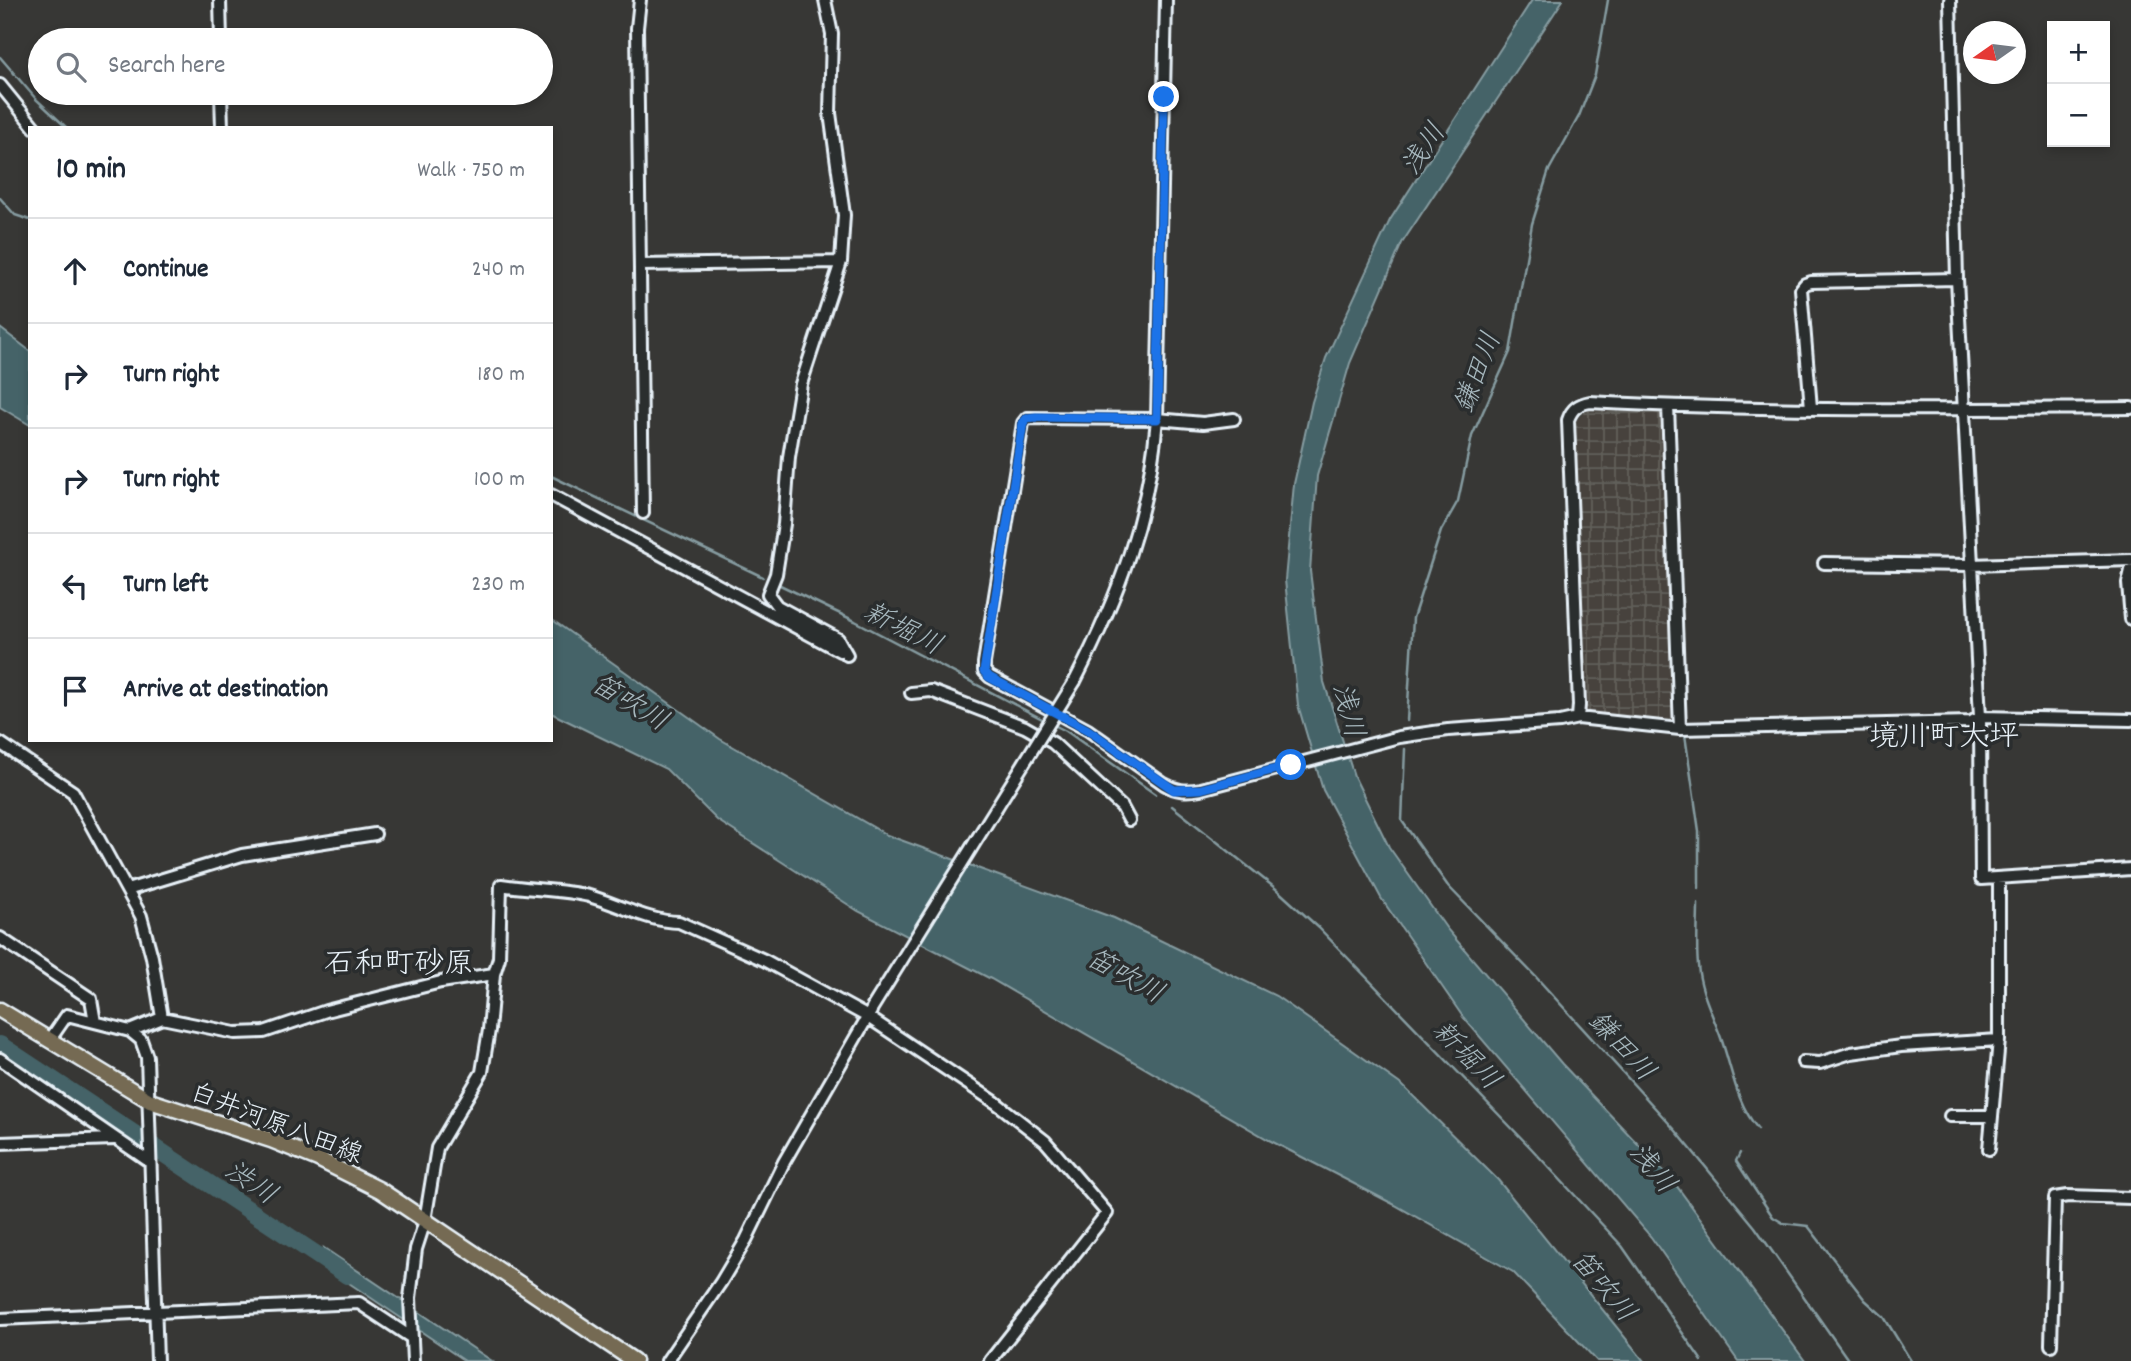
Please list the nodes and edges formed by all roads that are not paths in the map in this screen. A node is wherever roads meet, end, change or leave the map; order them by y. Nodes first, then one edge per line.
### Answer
1 (220, 0) edge
2 (640, 0) edge
3 (825, 0) edge
4 (1166, 0) edge
5 (1950, 0) edge
6 (220, 28) edge
7 (0, 85) edge
8 (222, 105) edge
9 (33, 126) edge
10 (222, 126) edge
11 (841, 261) junction
12 (640, 265) junction
13 (1957, 279) junction
14 (1668, 406) junction
15 (1811, 408) junction
16 (2131, 408) edge
17 (1965, 409) junction
18 (1157, 419) junction
19 (1234, 419) dead end
20 (553, 496) edge
21 (643, 513) dead end
22 (2131, 560) edge
23 (1824, 563) dead end
24 (1971, 565) junction
25 (2131, 570) edge
26 (2131, 619) edge
27 (911, 692) dead end
28 (1980, 717) junction
29 (1578, 718) junction
30 (2131, 720) edge
31 (1680, 729) junction
32 (0, 743) edge
33 (1129, 820) dead end
34 (375, 834) dead end
35 (2131, 869) edge
36 (1999, 879) junction
37 (127, 890) junction
38 (0, 939) edge
39 (494, 974) junction
40 (0, 1010) edge
41 (870, 1013) junction
42 (162, 1018) junction
43 (95, 1022) junction
44 (130, 1031) junction
45 (1999, 1040) junction
46 (49, 1041) junction
47 (0, 1059) edge
48 (1803, 1062) dead end
49 (150, 1101) junction
50 (1950, 1116) dead end
51 (1992, 1116) junction
52 (114, 1139) junction
53 (0, 1143) edge
54 (1989, 1149) dead end
55 (150, 1160) junction
56 (2131, 1198) edge
57 (425, 1222) junction
58 (155, 1312) junction
59 (0, 1319) edge
60 (411, 1334) junction
61 (2051, 1345) dead end
62 (158, 1361) edge
63 (413, 1361) edge
64 (634, 1361) edge
65 (667, 1361) edge
66 (990, 1361) edge

1 - 6 street
2 - 12 street
3 - 11 street
4 - 18 street
5 - 13 street
7 - 9 street
8 - 10 street
11 - 12 street
11 - 20 street
12 - 21 street
13 - 15 street
13 - 17 street
14 - 15 street
14 - 29 street
14 - 31 street
15 - 17 street
16 - 17 street
17 - 24 street
18 - 19 street
18 - 29 street
18 - 41 street, bridge
22 - 24 street
23 - 24 street
24 - 28 street
25 - 26 street
27 - 33 street
28 - 30 street
28 - 31 street
28 - 36 street
29 - 31 street
32 - 37 street
34 - 37 street
35 - 36 street
36 - 45 street
37 - 42 street
38 - 43 street
39 - 41 street
39 - 42 street
39 - 57 street
40 - 46 main road, 白井河原八田線
41 - 65 street
41 - 66 street
42 - 44 street
43 - 44 street
43 - 46 street
44 - 49 street
45 - 48 street
45 - 51 street
46 - 49 main road, 白井河原八田線
47 - 52 street
49 - 55 street
49 - 57 main road, 白井河原八田線
50 - 51 street
51 - 54 street
52 - 53 street
52 - 55 street
55 - 58 street
56 - 61 street
57 - 60 street
57 - 64 main road, 白井河原八田線
58 - 59 street
58 - 60 street
58 - 62 street
60 - 63 street

